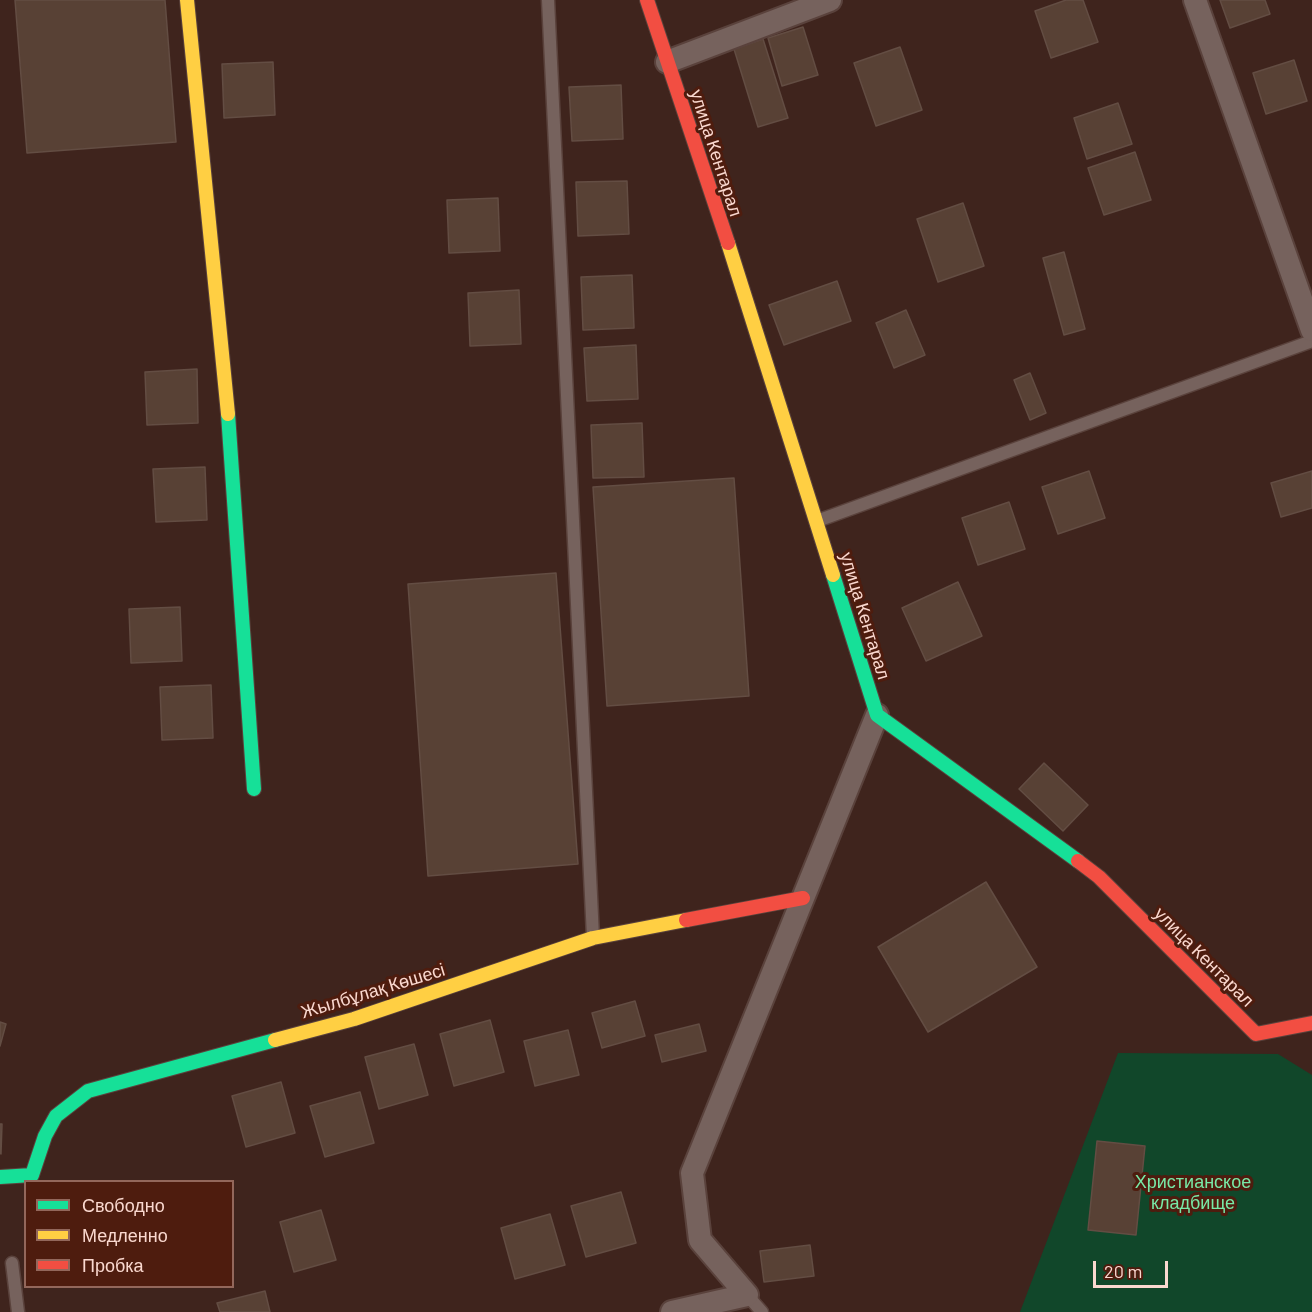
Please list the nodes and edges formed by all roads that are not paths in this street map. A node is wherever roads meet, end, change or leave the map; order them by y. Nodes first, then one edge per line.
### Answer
1 (187, 0) edge
2 (548, 0) edge
3 (647, 0) edge
4 (831, 0) edge
5 (1195, 0) edge
6 (667, 62) junction
7 (1312, 330) edge
8 (1312, 341) edge
9 (816, 521) junction
10 (877, 715) junction
11 (254, 789) dead end
12 (803, 898) junction
13 (593, 938) junction
14 (1312, 1023) edge
15 (0, 1177) edge
16 (12, 1263) dead end
17 (755, 1304) edge
18 (18, 1312) edge
19 (672, 1312) edge

1 - 11 street
2 - 13 lane
3 - 6 street, улица Кентарал
4 - 6 street
5 - 7 street
6 - 9 street, улица Кентарал
8 - 9 lane
9 - 10 street, улица Кентарал
10 - 12 street
10 - 14 street, улица Кентарал
12 - 13 street, Жылбұлақ Көшесі
12 - 17 street
13 - 15 street, Жылбұлақ Көшесі
16 - 18 lane
17 - 19 street

